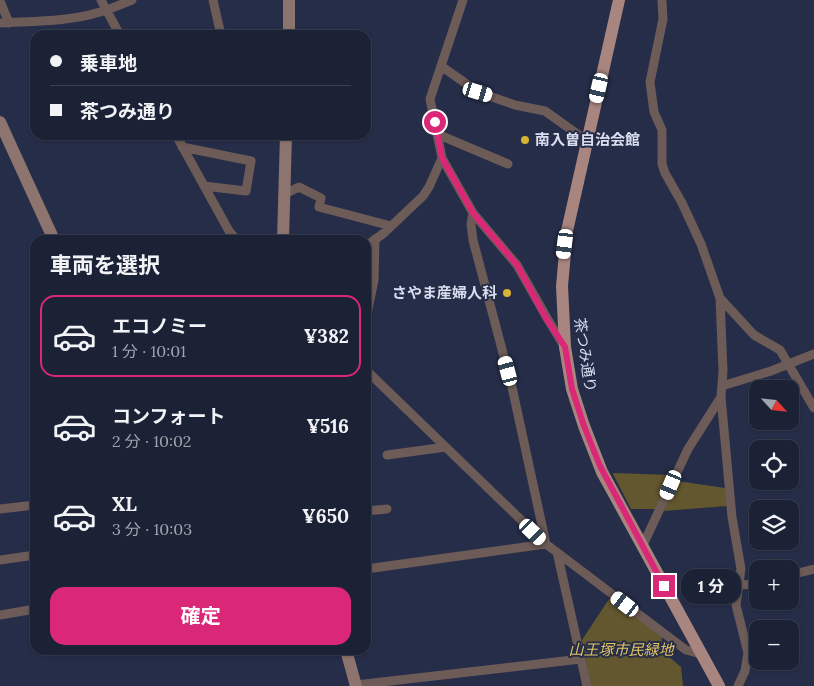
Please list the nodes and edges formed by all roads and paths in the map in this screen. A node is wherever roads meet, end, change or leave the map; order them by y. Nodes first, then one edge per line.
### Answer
1 (101, 0) edge
2 (132, 0) edge
3 (213, 0) edge
4 (289, 0) edge
5 (463, 0) edge
6 (620, 0) edge
7 (662, 0) edge
8 (0, 1) edge
9 (106, 10) junction
10 (4, 23) edge
11 (117, 30) edge
12 (220, 30) edge
13 (289, 30) edge
14 (441, 66) junction
15 (0, 122) edge
16 (437, 134) junction
17 (178, 140) edge
18 (286, 140) edge
19 (587, 141) junction
20 (182, 147) junction
21 (442, 158) junction
22 (508, 164) dead end
23 (204, 186) junction
24 (285, 194) junction
25 (473, 213) junction
26 (391, 226) junction
27 (52, 235) edge
28 (233, 235) edge
29 (283, 235) edge
30 (375, 239) junction
31 (371, 242) edge
32 (371, 294) edge
33 (720, 298) junction
34 (565, 347) junction
35 (814, 354) edge
36 (788, 363) junction
37 (371, 375) edge
38 (722, 386) junction
39 (722, 398) junction
40 (814, 408) edge
41 (446, 447) junction
42 (387, 455) dead end
43 (30, 506) edge
44 (0, 509) edge
45 (387, 509) dead end
46 (371, 511) edge
47 (546, 544) junction
48 (642, 547) junction
49 (557, 552) junction
50 (30, 556) edge
51 (0, 560) edge
52 (371, 568) edge
53 (814, 568) edge
54 (799, 572) edge
55 (749, 584) edge
56 (740, 585) junction
57 (30, 610) edge
58 (0, 615) edge
59 (701, 654) junction
60 (347, 655) edge
61 (581, 659) junction
62 (356, 686) edge
63 (587, 686) edge
64 (718, 686) edge
65 (738, 686) edge

1 - 9 street
2 - 9 street
3 - 12 street
4 - 13 street
5 - 14 street
6 - 19 main road, 茶つみ通り
7 - 33 street
8 - 10 street
9 - 10 street
9 - 11 street
14 - 16 street
14 - 19 street
15 - 27 street
16 - 21 street
16 - 22 street
17 - 20 street
18 - 24 street
19 - 34 main road, 茶つみ通り
20 - 23 street
20 - 23 street
21 - 25 street
21 - 26 street
23 - 28 street
24 - 26 street
24 - 29 street
25 - 34 street
25 - 47 street
26 - 30 street
30 - 31 street
30 - 32 street
33 - 36 street
33 - 38 street
34 - 48 main road, 茶つみ通り
35 - 36 street
36 - 38 street
36 - 40 street
37 - 41 street
38 - 39 street
39 - 48 street
39 - 56 street
41 - 42 street
41 - 47 street
43 - 44 street
45 - 46 street
47 - 49 street
47 - 52 street
48 - 59 main road, 茶つみ通り
49 - 59 street
49 - 61 street
50 - 51 street
53 - 54 street
55 - 56 street
56 - 65 street
57 - 58 street
59 - 64 main road, 茶つみ通り
60 - 62 street
61 - 62 street
61 - 63 street

